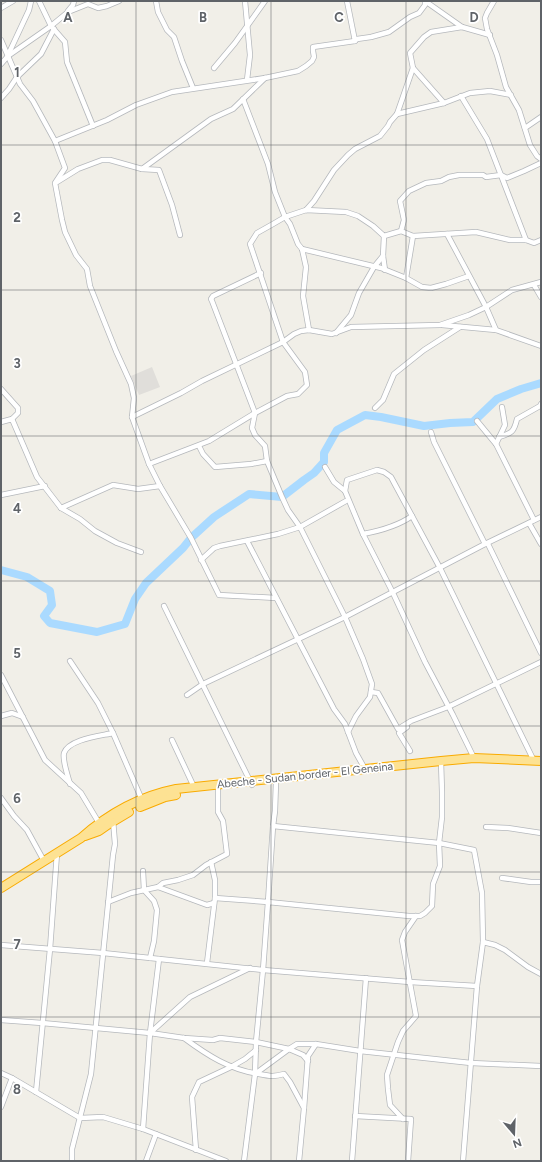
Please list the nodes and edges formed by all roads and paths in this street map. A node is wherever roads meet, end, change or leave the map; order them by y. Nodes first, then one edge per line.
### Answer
1 (12, 1) edge
2 (31, 1) edge
3 (39, 1) edge
4 (74, 1) edge
5 (119, 1) edge
6 (156, 1) edge
7 (245, 1) edge
8 (265, 1) edge
9 (347, 1) edge
10 (494, 1) edge
11 (1, 8) edge
12 (68, 12) junction
13 (247, 26) junction
14 (52, 28) junction
15 (462, 28) junction
16 (490, 35) junction
17 (1, 40) edge
18 (355, 41) junction
19 (8, 56) junction
20 (1, 64) edge
21 (214, 68) dead end
22 (413, 68) junction
23 (17, 77) junction
24 (265, 78) junction
25 (247, 80) junction
26 (193, 88) junction
27 (511, 95) junction
28 (461, 96) junction
29 (1, 98) edge
30 (243, 98) junction
31 (444, 103) junction
32 (397, 114) junction
33 (541, 117) edge
34 (93, 126) junction
35 (525, 128) junction
36 (56, 141) junction
37 (541, 159) edge
38 (541, 163) edge
39 (142, 169) junction
40 (501, 175) junction
41 (55, 183) junction
42 (306, 210) junction
43 (285, 217) junction
44 (401, 231) junction
45 (447, 234) junction
46 (180, 235) dead end
47 (384, 236) junction
48 (412, 236) junction
49 (526, 240) junction
50 (541, 240) edge
51 (302, 249) junction
52 (383, 256) junction
53 (374, 267) junction
54 (385, 270) junction
55 (261, 273) junction
56 (469, 276) junction
57 (406, 278) junction
58 (541, 282) edge
59 (534, 285) junction
60 (541, 296) edge
61 (486, 307) junction
62 (440, 325) junction
63 (460, 327) junction
64 (309, 330) junction
65 (496, 330) junction
66 (336, 333) junction
67 (283, 342) junction
68 (541, 346) edge
69 (237, 365) junction
70 (1, 389) edge
71 (541, 405) edge
72 (502, 407) dead end
73 (375, 408) dead end
74 (254, 413) junction
75 (541, 413) edge
76 (132, 417) junction
77 (12, 419) junction
78 (477, 421) dead end
79 (1, 422) edge
80 (431, 432) dead end
81 (498, 437) junction
82 (496, 444) junction
83 (198, 446) junction
84 (267, 461) junction
85 (149, 464) junction
86 (325, 467) dead end
87 (45, 486) junction
88 (160, 486) junction
89 (345, 492) junction
90 (1, 495) edge
91 (346, 502) dead end
92 (61, 508) junction
93 (412, 516) junction
94 (541, 517) edge
95 (531, 522) junction
96 (300, 527) junction
97 (363, 534) junction
98 (247, 541) junction
99 (487, 544) junction
100 (541, 544) edge
101 (141, 552) dead end
102 (201, 560) junction
103 (440, 568) junction
104 (393, 593) junction
105 (276, 598) junction
106 (164, 606) dead end
107 (344, 617) junction
108 (297, 639) junction
109 (541, 653) edge
110 (70, 661) dead end
111 (541, 662) edge
112 (1, 675) edge
113 (497, 683) junction
114 (203, 684) junction
115 (371, 692) junction
116 (187, 695) dead end
117 (448, 707) junction
118 (428, 715) junction
119 (1, 716) edge
120 (23, 717) junction
121 (348, 732) junction
122 (113, 734) junction
123 (172, 740) dead end
124 (410, 751) dead end
125 (474, 758) junction
126 (496, 761) junction
127 (539, 762) edge
128 (441, 763) junction
129 (402, 767) junction
130 (365, 769) junction
131 (276, 782) junction
132 (251, 784) junction
133 (70, 785) junction
134 (194, 787) junction
135 (218, 790) junction
136 (1, 798) edge
137 (144, 801) junction
138 (113, 818) junction
139 (100, 823) junction
140 (273, 826) junction
141 (486, 827) dead end
142 (541, 833) edge
143 (81, 838) junction
144 (439, 843) junction
145 (57, 853) junction
146 (44, 861) junction
147 (210, 862) junction
148 (143, 871) dead end
149 (502, 878) dead end
150 (541, 882) edge
151 (158, 887) junction
152 (1, 888) edge
153 (144, 890) junction
154 (215, 901) junction
155 (108, 902) junction
156 (268, 902) junction
157 (416, 916) junction
158 (483, 942) junction
159 (1, 945) edge
160 (50, 949) junction
161 (104, 953) junction
162 (150, 958) junction
163 (159, 959) junction
164 (207, 963) junction
165 (250, 968) junction
166 (263, 970) junction
167 (541, 974) edge
168 (366, 978) junction
169 (410, 982) junction
170 (477, 986) junction
171 (1, 1020) edge
172 (42, 1022) junction
173 (96, 1028) junction
174 (150, 1033) junction
175 (184, 1038) junction
176 (256, 1042) junction
177 (316, 1044) junction
178 (290, 1049) junction
179 (256, 1050) junction
180 (360, 1051) junction
181 (394, 1054) junction
182 (308, 1061) junction
183 (471, 1063) junction
184 (541, 1066) edge
185 (232, 1067) junction
186 (1, 1073) edge
187 (255, 1074) junction
188 (12, 1078) junction
189 (36, 1092) junction
190 (1, 1107) edge
191 (304, 1108) junction
192 (355, 1116) junction
193 (80, 1118) junction
194 (403, 1119) junction
195 (143, 1129) junction
196 (156, 1134) junction
197 (196, 1150) junction
198 (72, 1161) edge
199 (146, 1161) edge
200 (226, 1161) edge
201 (244, 1161) edge
202 (299, 1161) edge
203 (352, 1161) edge
204 (408, 1161) edge
205 (463, 1161) edge

1 - 11 street
2 - 19 street
3 - 14 street
4 - 12 street
5 - 12 street
6 - 26 street
7 - 13 street
8 - 13 street
9 - 18 street
10 - 16 street
12 - 14 street
13 - 21 street
13 - 25 street
14 - 19 street
14 - 23 street
14 - 34 street
15 - 16 street
15 - 18 street
15 - 22 street
16 - 27 street
17 - 19 street
18 - 24 street
19 - 20 street
19 - 23 street
22 - 31 street
22 - 32 street
23 - 29 street
23 - 36 street
24 - 25 street
24 - 30 street
25 - 26 street
26 - 34 street
27 - 28 street
27 - 35 street
28 - 31 street
28 - 40 street
30 - 39 street
30 - 43 street
31 - 32 street
32 - 42 street
33 - 35 street
34 - 36 street
35 - 37 street
36 - 41 street
38 - 40 street
39 - 41 street
39 - 46 street
40 - 44 street
40 - 49 street
41 - 76 street
42 - 43 street
42 - 47 street
43 - 51 street
43 - 55 street
44 - 47 street
44 - 48 street
45 - 48 street
45 - 49 street
45 - 56 street
47 - 52 street
48 - 57 street
49 - 50 street
51 - 53 street
51 - 64 street
52 - 53 street
52 - 54 street
53 - 54 street
53 - 66 street
54 - 57 street
55 - 67 street
55 - 69 street
56 - 57 street
56 - 61 street
58 - 59 street
59 - 60 street
59 - 61 street
61 - 62 street
61 - 65 street
62 - 63 street
62 - 66 street
63 - 65 street
63 - 73 street
64 - 66 street
64 - 67 street
65 - 68 street
67 - 69 street
67 - 74 street
69 - 74 street
69 - 76 street
70 - 77 street
71 - 75 street
71 - 81 street
72 - 81 street
74 - 83 street
74 - 84 street
76 - 85 street
77 - 79 street
77 - 87 street
78 - 82 street
80 - 99 street
81 - 82 street
82 - 95 street
83 - 84 street
83 - 85 street
84 - 96 street
85 - 88 street
86 - 89 street
87 - 90 street
87 - 92 street
88 - 92 street
88 - 102 street
89 - 93 street
89 - 97 street
91 - 96 street
92 - 101 street
93 - 97 street
93 - 103 street
94 - 95 street
95 - 99 street
95 - 100 street
96 - 98 street
96 - 107 street
97 - 104 street
98 - 102 street
98 - 105 street
99 - 103 street
99 - 109 street
102 - 105 street
103 - 104 street
103 - 113 street
104 - 107 street
104 - 117 street
105 - 108 street
106 - 114 street
107 - 108 street
107 - 115 street
108 - 114 street
108 - 121 street
110 - 122 street
111 - 113 street
112 - 120 street
113 - 117 street
113 - 127 street
114 - 116 street
114 - 132 street
115 - 118 street
115 - 121 street
117 - 118 street
117 - 125 street
118 - 124 street
119 - 120 street
120 - 133 street
121 - 130 street
122 - 133 street
122 - 137 street
123 - 134 street
125 - 126 highway, Abeche - Sudan border - El Geneina
125 - 128 highway, Abeche - Sudan border - El Geneina
126 - 127 highway, Abeche - Sudan border - El Geneina
126 - 128 highway, Abeche - Sudan border - El Geneina
128 - 129 highway, Abeche - Sudan border - El Geneina
128 - 144 street
129 - 130 highway, Abeche - Sudan border - El Geneina
129 - 131 highway, Abeche - Sudan border - El Geneina
130 - 132 highway, Abeche - Sudan border - El Geneina
131 - 132 highway, Abeche - Sudan border - El Geneina
131 - 140 street
132 - 134 highway, Abeche - Sudan border - El Geneina
132 - 135 highway, Abeche - Sudan border - El Geneina
133 - 139 street
134 - 137 highway, Abeche - Sudan border - El Geneina
135 - 137 highway, Abeche - Sudan border - El Geneina
135 - 147 street
136 - 146 street
137 - 138 highway, Abeche - Sudan border - El Geneina
138 - 139 highway, Abeche - Sudan border - El Geneina
138 - 143 highway, Abeche - Sudan border - El Geneina
138 - 155 street
139 - 143 highway, Abeche - Sudan border - El Geneina
140 - 144 street
140 - 156 street
141 - 142 street
143 - 145 highway, Abeche - Sudan border - El Geneina
144 - 157 street
144 - 158 street
145 - 146 highway, Abeche - Sudan border - El Geneina
145 - 160 street
146 - 152 highway, Abeche - Sudan border - El Geneina
147 - 151 street
147 - 154 street
148 - 153 street
149 - 150 street
151 - 153 street
151 - 154 street
153 - 155 street
153 - 162 street
154 - 156 street
154 - 164 street
155 - 161 street
156 - 157 street
156 - 166 street
157 - 169 street
158 - 167 street
158 - 170 street
159 - 160 street
160 - 161 street
160 - 172 street
161 - 162 street
161 - 173 street
162 - 163 street
163 - 164 street
163 - 174 street
164 - 165 street
165 - 166 street
165 - 174 street
166 - 168 street
166 - 176 street
168 - 169 street
168 - 180 street
169 - 170 street
169 - 181 street
170 - 183 street
171 - 172 street
172 - 173 street
172 - 189 street
173 - 174 street
173 - 193 street
174 - 175 street
174 - 195 street
175 - 176 street
175 - 185 street
176 - 178 street
176 - 179 street
177 - 178 street
177 - 180 street
177 - 182 street
178 - 182 street
178 - 187 street
179 - 185 street
179 - 187 street
180 - 181 street
180 - 192 street
181 - 183 street
181 - 194 street
182 - 191 street
183 - 184 street
183 - 205 street
185 - 187 street
185 - 197 street
186 - 188 street
187 - 191 street
187 - 201 street
188 - 189 street
188 - 190 street
189 - 193 street
191 - 202 street
192 - 194 street
192 - 203 street
193 - 195 street
193 - 198 street
194 - 204 street
195 - 196 street
196 - 197 street
196 - 199 street
197 - 200 street

